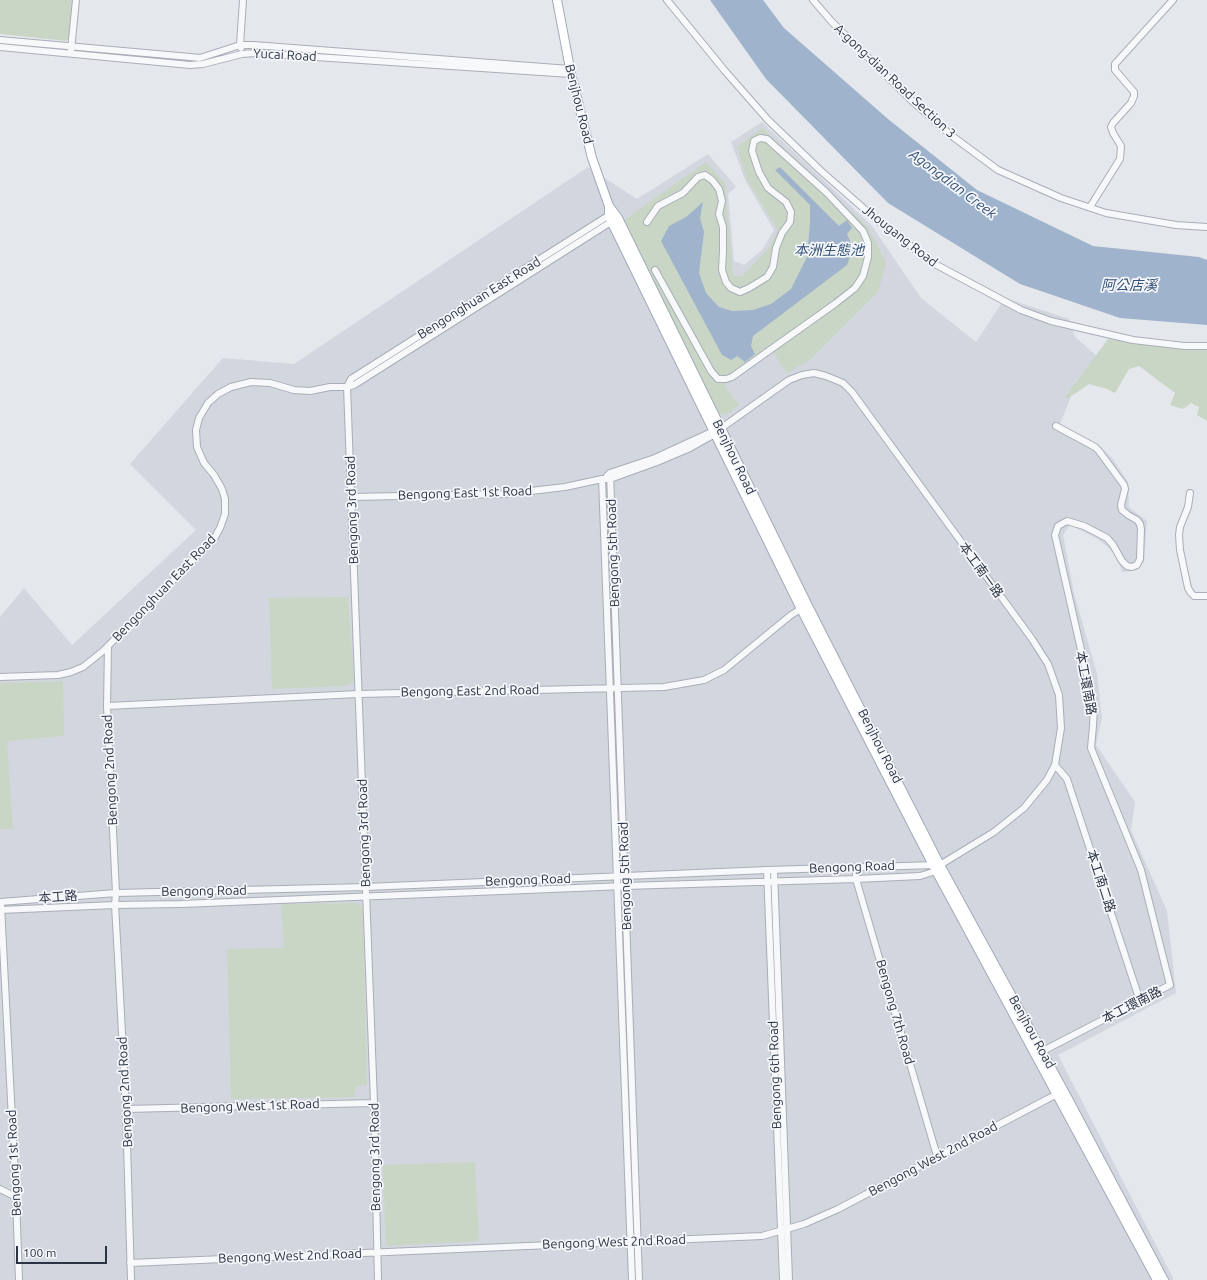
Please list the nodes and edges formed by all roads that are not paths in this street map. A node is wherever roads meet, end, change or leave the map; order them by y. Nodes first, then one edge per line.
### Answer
1 (76, 0) edge
2 (243, 0) edge
3 (557, 0) edge
4 (667, 0) edge
5 (814, 0) edge
6 (1172, 0) edge
7 (0, 40) edge
8 (240, 45) junction
9 (72, 46) junction
10 (0, 47) edge
11 (70, 53) junction
12 (242, 54) junction
13 (570, 71) junction
14 (1090, 207) junction
15 (612, 214) junction
16 (647, 222) dead end
17 (1207, 228) edge
18 (654, 270) dead end
19 (1207, 346) edge
20 (347, 387) junction
21 (1056, 426) dead end
22 (716, 431) junction
23 (610, 476) junction
24 (602, 479) junction
25 (1190, 493) dead end
26 (351, 497) junction
27 (1207, 596) edge
28 (805, 607) junction
29 (108, 646) junction
30 (0, 677) edge
31 (610, 687) junction
32 (618, 687) junction
33 (359, 694) junction
34 (107, 706) junction
35 (1055, 765) junction
36 (856, 867) junction
37 (936, 867) junction
38 (767, 870) junction
39 (774, 870) junction
40 (624, 876) junction
41 (617, 877) junction
42 (856, 879) junction
43 (767, 881) junction
44 (774, 881) junction
45 (618, 886) junction
46 (625, 886) junction
47 (366, 887) junction
48 (116, 893) junction
49 (366, 896) junction
50 (0, 902) edge
51 (115, 905) junction
52 (1, 910) edge
53 (1140, 1001) junction
54 (1039, 1053) junction
55 (1061, 1092) junction
56 (374, 1103) junction
57 (126, 1109) junction
58 (937, 1156) junction
59 (0, 1189) edge
60 (16, 1197) junction
61 (784, 1229) junction
62 (638, 1241) junction
63 (630, 1242) junction
64 (377, 1253) junction
65 (130, 1263) junction
66 (18, 1280) edge
67 (131, 1280) edge
68 (378, 1280) edge
69 (632, 1280) edge
70 (639, 1280) edge
71 (783, 1280) edge
72 (789, 1280) edge
73 (1157, 1280) edge
74 (1164, 1280) edge

1 - 9 street
2 - 8 street
3 - 13 main road, Benjhou Road
4 - 19 street, Jhougang Road
5 - 14 street, A-gong-dian Road Section 3
6 - 14 street
7 - 9 street, Yucai Road
8 - 9 street, Yucai Road
8 - 12 street
8 - 13 street, Yucai Road
9 - 11 street
10 - 11 street, Yucai Road
11 - 12 street, Yucai Road
12 - 13 street, Yucai Road
13 - 15 main road, Benjhou Road
14 - 17 street, A-gong-dian Road Section 3
15 - 20 street, Bengonghuan East Road
15 - 22 main road, Benjhou Road
16 - 18 street
20 - 26 street, Bengong 3rd Road
20 - 29 street, Bengonghuan East Road
21 - 53 street, 本工環南路
22 - 23 street, Bengong East 1st Road
22 - 28 main road, Benjhou Road
22 - 35 street, 本工南一路
23 - 24 street, Bengong East 1st Road
23 - 32 street, Bengong 5th Road
24 - 26 street, Bengong East 1st Road
24 - 31 street, Bengong 5th Road
25 - 27 street
26 - 33 street, Bengong 3rd Road
28 - 32 street, Bengong East 2nd Road
28 - 37 main road, Benjhou Road
29 - 30 street, Bengonghuan East Road
29 - 34 street, Bengong 2nd Road
31 - 32 street, Bengong East 2nd Road
31 - 33 street, Bengong East 2nd Road
31 - 41 street, Bengong 5th Road
32 - 40 street, Bengong 5th Road
33 - 34 street, Bengong East 2nd Road
33 - 47 street, Bengong 3rd Road
34 - 48 street, Bengong 2nd Road
35 - 37 street, 本工南一路
35 - 53 street, 本工南二路
36 - 37 street, Bengong Road
36 - 39 street, Bengong Road
36 - 42 street, Bengong 7th Road
37 - 42 street, Bengong Road
37 - 54 main road, Benjhou Road
38 - 39 street, Bengong Road
38 - 40 street, Bengong Road
38 - 43 street, Bengong 6th Road
39 - 44 street, Bengong 6th Road
40 - 41 street, Bengong Road
40 - 46 street, Bengong 5th Road
41 - 45 street, Bengong 5th Road
41 - 47 street, Bengong Road
42 - 44 street, Bengong Road
42 - 58 street, Bengong 7th Road
43 - 44 street, Bengong Road
43 - 46 street, Bengong Road
43 - 61 street, Bengong 6th Road
44 - 61 street, Bengong 6th Road
45 - 46 street, Bengong Road
45 - 49 street, Bengong Road
45 - 63 street, Bengong 5th Road
46 - 62 street, Bengong 5th Road
47 - 48 street, Bengong Road
47 - 49 street, Bengong 3rd Road
48 - 50 street, 本工路
48 - 51 street, Bengong 2nd Road
49 - 51 street, Bengong Road
49 - 56 street, Bengong 3rd Road
50 - 52 street, Bengong 1st Road
51 - 52 street, 本工路
51 - 57 street, Bengong 2nd Road
52 - 60 street, Bengong 1st Road
53 - 54 street, 本工環南路
54 - 55 main road, Benjhou Road
55 - 58 street, Bengong West 2nd Road
55 - 73 main road, Benjhou Road
55 - 74 main road, Benjhou Road
56 - 57 street, Bengong West 1st Road
56 - 64 street, Bengong 3rd Road
57 - 65 street, Bengong 2nd Road
58 - 61 street, Bengong West 2nd Road
59 - 60 street
60 - 66 street, Bengong 1st Road
61 - 62 street, Bengong West 2nd Road
61 - 71 street, Bengong 6th Road
61 - 72 street, Bengong 6th Road
62 - 63 street, Bengong West 2nd Road
62 - 70 street, Bengong 5th Road
63 - 64 street, Bengong West 2nd Road
63 - 69 street, Bengong 5th Road
64 - 65 street, Bengong West 2nd Road
64 - 68 street, Bengong 3rd Road
65 - 67 street, Bengong 2nd Road

